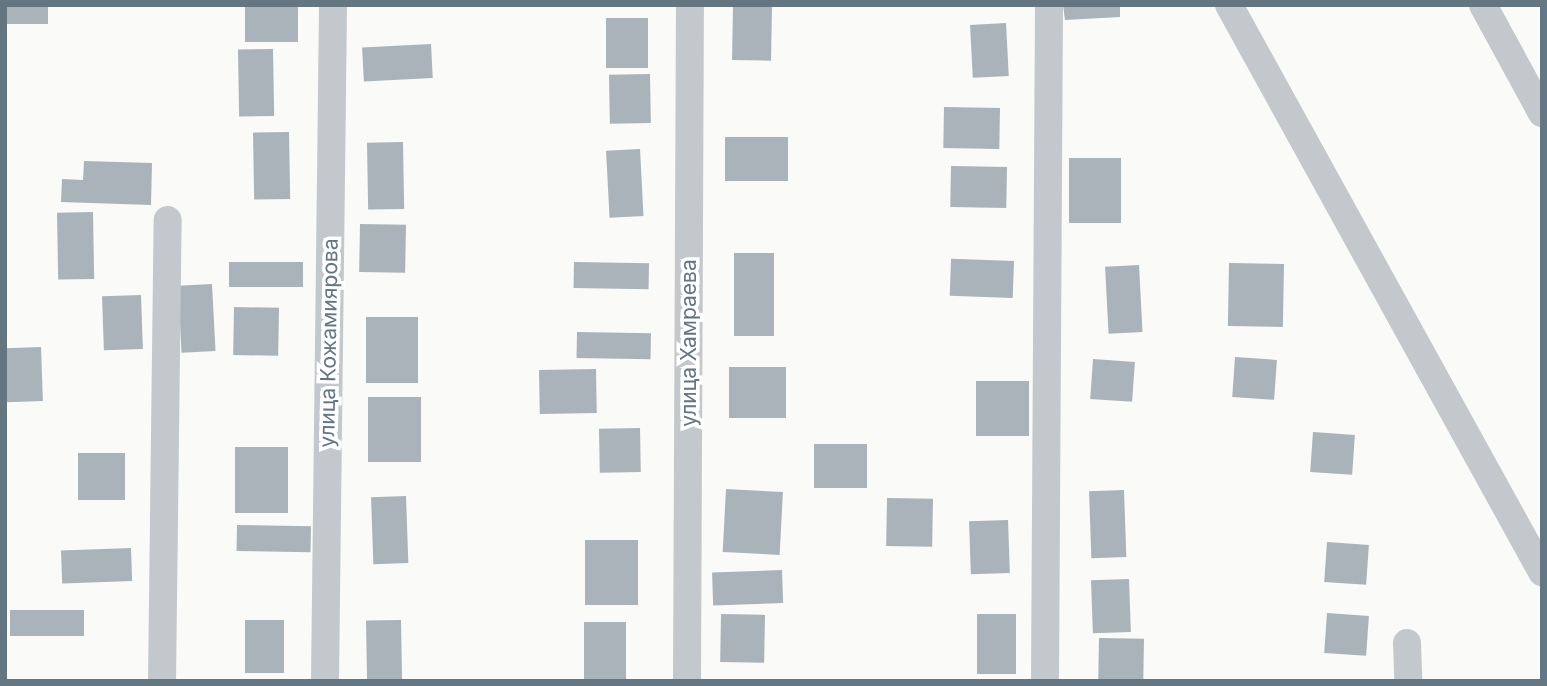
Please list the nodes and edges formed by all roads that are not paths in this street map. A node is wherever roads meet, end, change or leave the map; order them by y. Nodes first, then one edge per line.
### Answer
1 (333, 5) edge
2 (690, 5) edge
3 (1049, 5) edge
4 (1229, 5) edge
5 (1483, 5) edge
6 (1542, 113) edge
7 (168, 220) dead end
8 (1542, 572) edge
9 (1407, 643) dead end
10 (162, 681) edge
11 (324, 681) edge
12 (687, 681) edge
13 (1045, 681) edge
14 (1408, 681) edge

1 - 11 street, улица Кожамиярова
2 - 12 street, улица Хамраева
3 - 13 street
4 - 8 street
5 - 6 street
7 - 10 street
9 - 14 street

